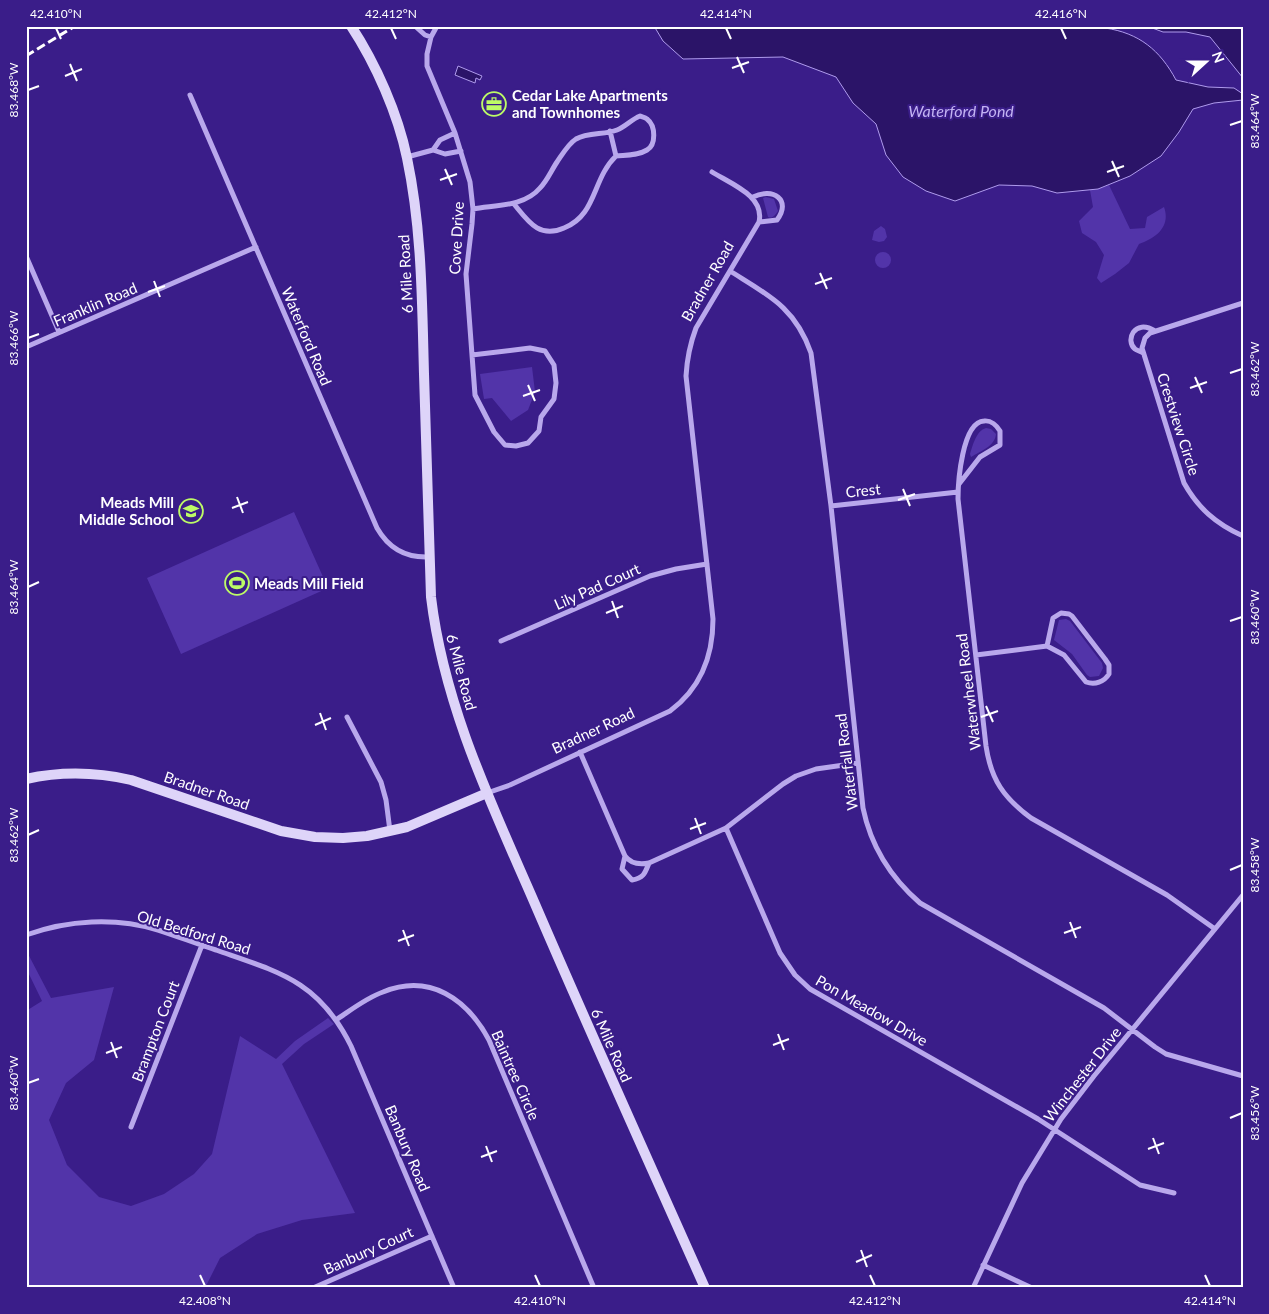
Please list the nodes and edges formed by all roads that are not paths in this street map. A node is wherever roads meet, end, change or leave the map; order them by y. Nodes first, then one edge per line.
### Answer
1 (351, 26) edge
2 (414, 26) edge
3 (436, 26) edge
4 (544, 26) edge
5 (550, 26) edge
6 (432, 37) junction
7 (190, 95) dead end
8 (610, 131) junction
9 (455, 133) junction
10 (433, 150) junction
11 (461, 151) junction
12 (616, 156) junction
13 (407, 157) junction
14 (712, 172) dead end
15 (752, 197) junction
16 (514, 204) junction
17 (473, 209) junction
18 (759, 222) junction
19 (256, 248) junction
20 (26, 256) edge
21 (730, 271) junction
22 (1243, 303) edge
23 (1154, 331) junction
24 (59, 332) junction
25 (26, 347) edge
26 (1143, 352) junction
27 (472, 355) junction
28 (959, 484) junction
29 (958, 492) junction
30 (831, 506) junction
31 (1243, 536) edge
32 (430, 557) junction
33 (706, 564) junction
34 (501, 641) dead end
35 (1047, 646) junction
36 (976, 655) junction
37 (347, 717) dead end
38 (580, 752) junction
39 (858, 763) junction
40 (26, 779) edge
41 (487, 793) junction
42 (726, 828) junction
43 (390, 832) junction
44 (624, 856) junction
45 (649, 863) junction
46 (1243, 895) edge
47 (1215, 929) junction
48 (26, 935) edge
49 (202, 946) junction
50 (336, 1020) junction
51 (1132, 1030) junction
52 (1243, 1076) edge
53 (131, 1127) dead end
54 (1054, 1129) junction
55 (1174, 1193) dead end
56 (432, 1236) junction
57 (983, 1265) junction
58 (313, 1288) edge
59 (454, 1288) edge
60 (594, 1288) edge
61 (705, 1288) edge
62 (973, 1288) edge
63 (1032, 1288) edge

1 - 13 street, 6 Mile Road
2 - 6 street
3 - 6 street, Cove Drive
4 - 5 street
6 - 9 street, Cove Drive
7 - 19 street, Waterford Road
8 - 12 street
8 - 12 street
8 - 16 street
9 - 10 street
9 - 11 street, Cove Drive
10 - 11 street
10 - 13 street
11 - 17 street, Cove Drive
12 - 16 street
13 - 32 street, 6 Mile Road
14 - 15 street
15 - 18 street
15 - 18 street
16 - 17 street
17 - 27 street, Cove Drive
18 - 21 street, Bradner Road
19 - 24 street, Franklin Road
19 - 32 street, Waterford Road
20 - 24 street
21 - 30 street, Waterfall Road
21 - 33 street, Bradner Road
22 - 23 street, Crestview Circle
23 - 26 street
23 - 26 street, Crestview Circle
24 - 25 street, Franklin Road
26 - 31 street, Crestview Circle
27 - 27 street, Cove Drive
28 - 28 street, Waterwheel Road
28 - 29 street, Waterwheel Road
29 - 30 street, Crest
29 - 36 street, Waterwheel Road
30 - 39 street, Waterfall Road
32 - 41 street, 6 Mile Road
33 - 34 street, Lily Pad Court
33 - 38 street, Bradner Road
35 - 35 street
35 - 36 street
36 - 47 street, Waterwheel Road
37 - 43 street
38 - 41 street, Bradner Road
38 - 44 street
39 - 42 street
39 - 51 street, Waterfall Road
40 - 43 street, Bradner Road
41 - 43 street, Bradner Road
41 - 61 street, 6 Mile Road
42 - 45 street
42 - 54 street, Pon Meadow Drive
44 - 45 street
44 - 45 street
46 - 47 street, Winchester Drive
47 - 51 street, Winchester Drive
48 - 49 street, Old Bedford Road
49 - 50 street, Old Bedford Road
49 - 53 street, Brampton Court
50 - 56 street, Banbury Road
50 - 60 street, Baintree Circle
51 - 52 street, Waterfall Road
51 - 54 street, Winchester Drive
54 - 55 street, Pon Meadow Drive
54 - 57 street, Winchester Drive
56 - 58 street, Banbury Court
56 - 59 street, Banbury Road
57 - 62 street, Winchester Drive
57 - 63 street

